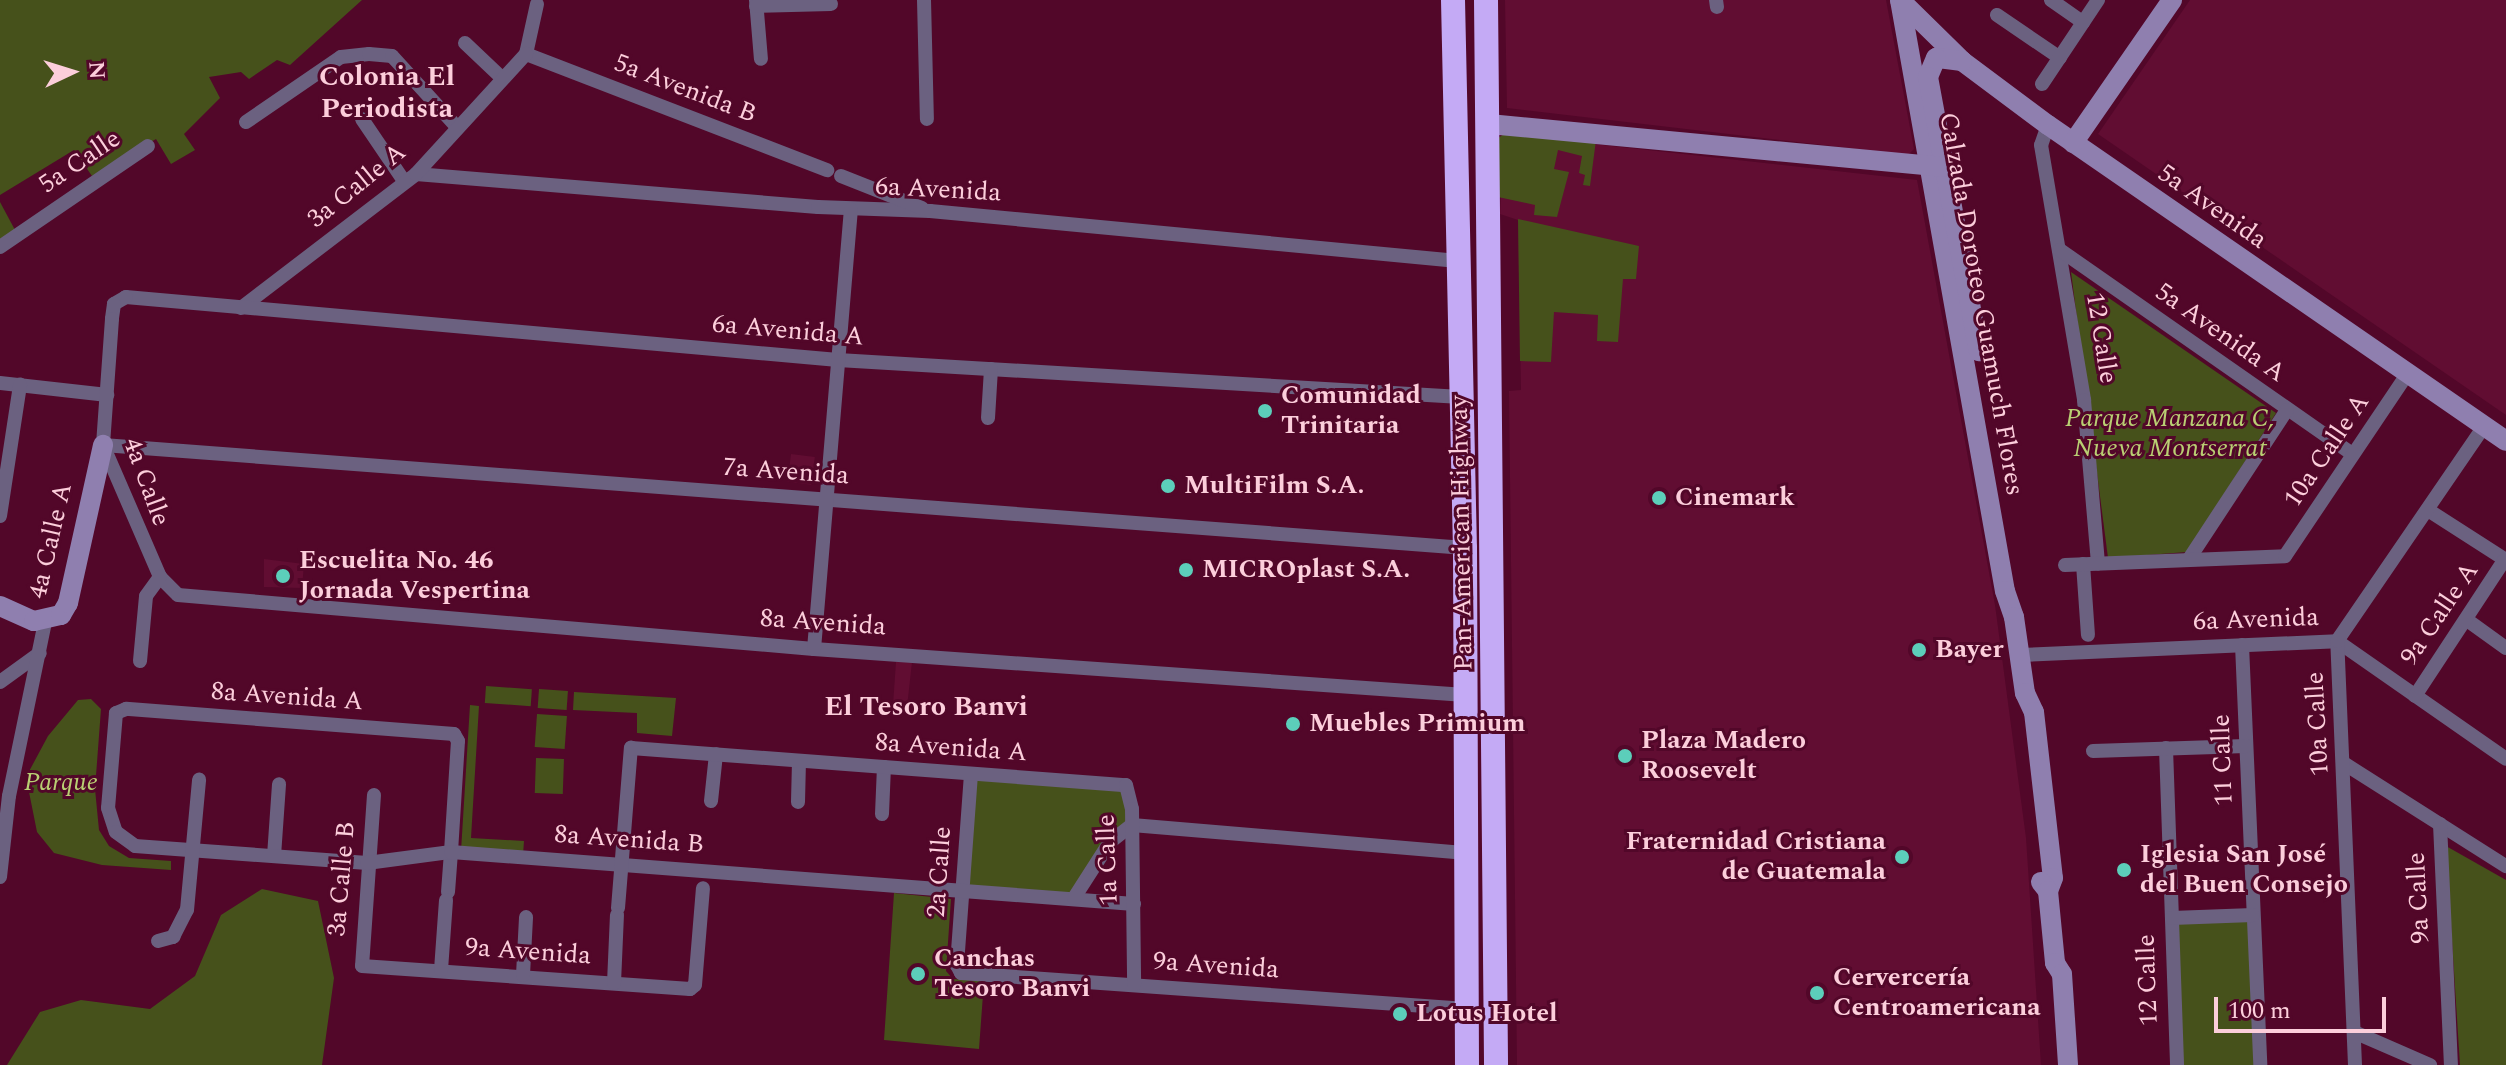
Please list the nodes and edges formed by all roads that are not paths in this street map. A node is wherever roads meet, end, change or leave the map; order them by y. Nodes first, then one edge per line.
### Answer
1 (924, 0) edge
2 (1453, 0) edge
3 (1466, 0) edge
4 (1486, 0) edge
5 (1900, 0) edge
6 (2051, 0) edge
7 (2098, 0) edge
8 (2172, 0) edge
9 (756, 3) edge
10 (537, 4) dead end
11 (831, 4) dead end
12 (1997, 15) dead end
13 (2083, 22) junction
14 (465, 43) dead end
15 (526, 54) junction
16 (2060, 58) junction
17 (761, 59) dead end
18 (1962, 61) junction
19 (503, 79) junction
20 (2042, 84) dead end
21 (362, 119) dead end
22 (927, 119) dead end
23 (246, 122) dead end
24 (1489, 124) junction
25 (2048, 125) junction
26 (456, 126) junction
27 (2073, 143) junction
28 (148, 146) dead end
29 (1938, 167) junction
30 (827, 170) dead end
31 (841, 176) dead end
32 (410, 178) junction
33 (851, 210) junction
34 (930, 211) junction
35 (0, 247) edge
36 (2060, 250) junction
37 (1458, 261) junction
38 (114, 304) joint
39 (241, 308) junction
40 (838, 360) junction
41 (1487, 360) junction
42 (991, 369) junction
43 (2408, 373) junction
44 (0, 383) edge
45 (20, 385) junction
46 (107, 395) junction
47 (1461, 397) junction
48 (2287, 410) junction
49 (988, 418) dead end
50 (2484, 426) junction
51 (2506, 441) edge
52 (103, 445) junction
53 (2352, 454) junction
54 (826, 499) junction
55 (2428, 510) junction
56 (0, 516) edge
57 (1465, 548) junction
58 (2189, 559) junction
59 (2506, 560) edge
60 (2098, 563) junction
61 (2083, 564) junction
62 (2065, 565) dead end
63 (160, 577) junction
64 (178, 595) joint
65 (0, 606) edge
66 (2467, 620) junction
67 (45, 622) junction
68 (2088, 635) dead end
69 (2337, 641) junction
70 (2242, 645) junction
71 (2506, 648) edge
72 (814, 649) junction
73 (40, 653) junction
74 (2020, 655) junction
75 (140, 661) dead end
76 (0, 682) edge
77 (1465, 695) junction
78 (2415, 696) junction
79 (1466, 727) junction
80 (2246, 746) junction
81 (2166, 748) junction
82 (2093, 751) dead end
83 (716, 754) junction
84 (2506, 759) edge
85 (799, 761) junction
86 (2345, 764) junction
87 (884, 767) junction
88 (971, 774) junction
89 (199, 780) dead end
90 (279, 784) dead end
91 (1126, 785) joint
92 (4, 795) edge
93 (374, 795) dead end
94 (711, 801) dead end
95 (798, 802) dead end
96 (882, 814) dead end
97 (2440, 824) junction
98 (1132, 825) junction
99 (123, 841) joint
100 (1494, 850) junction
101 (194, 851) junction
102 (451, 852) junction
103 (1, 853) edge
104 (1467, 853) junction
105 (274, 856) junction
106 (367, 863) junction
107 (622, 864) junction
108 (2506, 866) edge
109 (0, 877) edge
110 (703, 888) dead end
111 (964, 890) junction
112 (1074, 898) junction
113 (1134, 904) junction
114 (2253, 915) junction
115 (526, 917) dead end
116 (2172, 918) junction
117 (158, 941) dead end
118 (2055, 963) junction
119 (362, 966) joint
120 (441, 970) junction
121 (961, 973) joint
122 (523, 975) junction
123 (614, 983) junction
124 (1134, 984) junction
125 (1467, 1009) junction
126 (1495, 1026) junction
127 (2354, 1032) junction
128 (1467, 1065) edge
129 (1496, 1065) edge
130 (2055, 1065) edge
131 (2068, 1065) edge
132 (2177, 1065) edge
133 (2260, 1065) edge
134 (2355, 1065) edge
135 (2430, 1065) edge
136 (2451, 1065) edge

1 - 22 street
2 - 37 highway, Pan-American Highway
3 - 24 highway
4 - 24 highway, Pan-American Highway
5 - 18 main road, 5a Avenida
5 - 29 main road, Calzada Doroteo Guamuch Flores
6 - 13 street
7 - 13 street
8 - 27 main road
9 - 11 street
9 - 17 street
10 - 15 street
12 - 16 street
13 - 16 street
14 - 19 street
15 - 19 street, 3a Calle A
15 - 30 street, 5a Avenida B
16 - 20 street
18 - 25 main road, 5a Avenida
18 - 29 main road, Calzada Doroteo Guamuch Flores
19 - 26 street, 3a Calle A
21 - 32 street
23 - 26 street
24 - 29 main road
24 - 41 highway, Pan-American Highway
25 - 27 main road, 5a Avenida
25 - 36 street, 12 Calle
26 - 32 street, 3a Calle A
27 - 43 main road, 5a Avenida
28 - 35 street, 5a Calle
29 - 74 main road, Calzada Doroteo Guamuch Flores
31 - 34 street
32 - 33 street, 6a Avenida
32 - 39 street, 3a Calle A
33 - 34 street, 6a Avenida
33 - 40 street
34 - 37 street, 6a Avenida
36 - 48 street, 5a Avenida A
36 - 60 street, 12 Calle
37 - 41 highway
37 - 47 highway, Pan-American Highway
38 - 39 street, 6a Avenida A
38 - 46 street, 4a Calle
39 - 40 street, 6a Avenida A
40 - 42 street, 6a Avenida A
40 - 54 street
41 - 100 highway, Pan-American Highway
42 - 47 street, 6a Avenida A
42 - 49 street
43 - 50 main road, 5a Avenida
43 - 53 street, 10a Calle A
44 - 45 street
45 - 46 street
45 - 56 street
46 - 52 street, 4a Calle
47 - 57 highway, Pan-American Highway
48 - 53 street, 5a Avenida A
48 - 58 street
50 - 51 main road, 5a Avenida
50 - 55 street, 10a Calle
52 - 54 street, 7a Avenida
52 - 63 street, 4a Calle
52 - 67 main road, 4a Calle A
53 - 58 street, 10a Calle A
54 - 57 street, 7a Avenida
54 - 72 street
55 - 59 street
55 - 69 street, 10a Calle
57 - 77 highway, Pan-American Highway
58 - 60 street
59 - 66 street, 9a Calle A
60 - 61 street
61 - 62 street
61 - 68 street
63 - 64 street, 4a Calle
63 - 75 street
64 - 72 street, 8a Avenida
65 - 67 main road
66 - 71 street
66 - 78 street, 9a Calle A
67 - 73 street, 4a Calle A
69 - 70 street, 6a Avenida
69 - 78 street, 6a Avenida
69 - 86 street, 10a Calle
70 - 74 street, 6a Avenida
70 - 80 street, 11 Calle
72 - 77 street, 8a Avenida
73 - 76 street
73 - 92 street, 4a Calle A
74 - 118 main road, Calzada Doroteo Guamuch Flores
77 - 79 highway, Pan-American Highway
78 - 84 street, 6a Avenida
79 - 100 highway
79 - 104 highway, Pan-American Highway
80 - 81 street
80 - 114 street, 11 Calle
81 - 82 street
81 - 116 street, 12 Calle
83 - 85 street, 8a Avenida A
83 - 94 street
83 - 107 street, 8a Avenida A
85 - 87 street, 8a Avenida A
85 - 95 street
86 - 97 street
86 - 127 street, 10a Calle
87 - 88 street, 8a Avenida A
87 - 96 street
88 - 91 street, 8a Avenida A
88 - 111 street, 2a Calle
89 - 101 street
90 - 105 street
91 - 98 street, 1a Calle
92 - 103 street, 4a Calle A
93 - 106 street, 3a Calle B
97 - 108 street
97 - 136 street, 9a Calle
98 - 104 street
98 - 112 street
98 - 113 street, 1a Calle
99 - 101 street, 8a Avenida B
99 - 102 street, 8a Avenida A
100 - 126 highway, Pan-American Highway
101 - 105 street, 8a Avenida B
101 - 117 street
102 - 106 street, 8a Avenida B
102 - 107 street, 8a Avenida B
102 - 120 street
103 - 109 street, 4a Calle A
104 - 125 highway, Pan-American Highway
104 - 126 highway
105 - 106 street, 8a Avenida B
106 - 119 street, 3a Calle B
107 - 111 street, 8a Avenida B
107 - 123 street
110 - 123 street, 9a Avenida
111 - 112 street, 8a Avenida B
111 - 121 street, 2a Calle
112 - 113 street, 8a Avenida B
113 - 124 street, 1a Calle
114 - 116 street
114 - 133 street, 11 Calle
115 - 122 street
116 - 132 street, 12 Calle
118 - 130 main road, Calzada Doroteo Guamuch Flores
118 - 131 main road, Calzada Doroteo Guamuch Flores
119 - 120 street, 9a Avenida
120 - 122 street, 9a Avenida
121 - 124 street, 9a Avenida
122 - 123 street, 9a Avenida
124 - 125 street, 9a Avenida
125 - 128 highway, Pan-American Highway
126 - 129 highway, Pan-American Highway
127 - 134 street, 10a Calle
127 - 135 street

